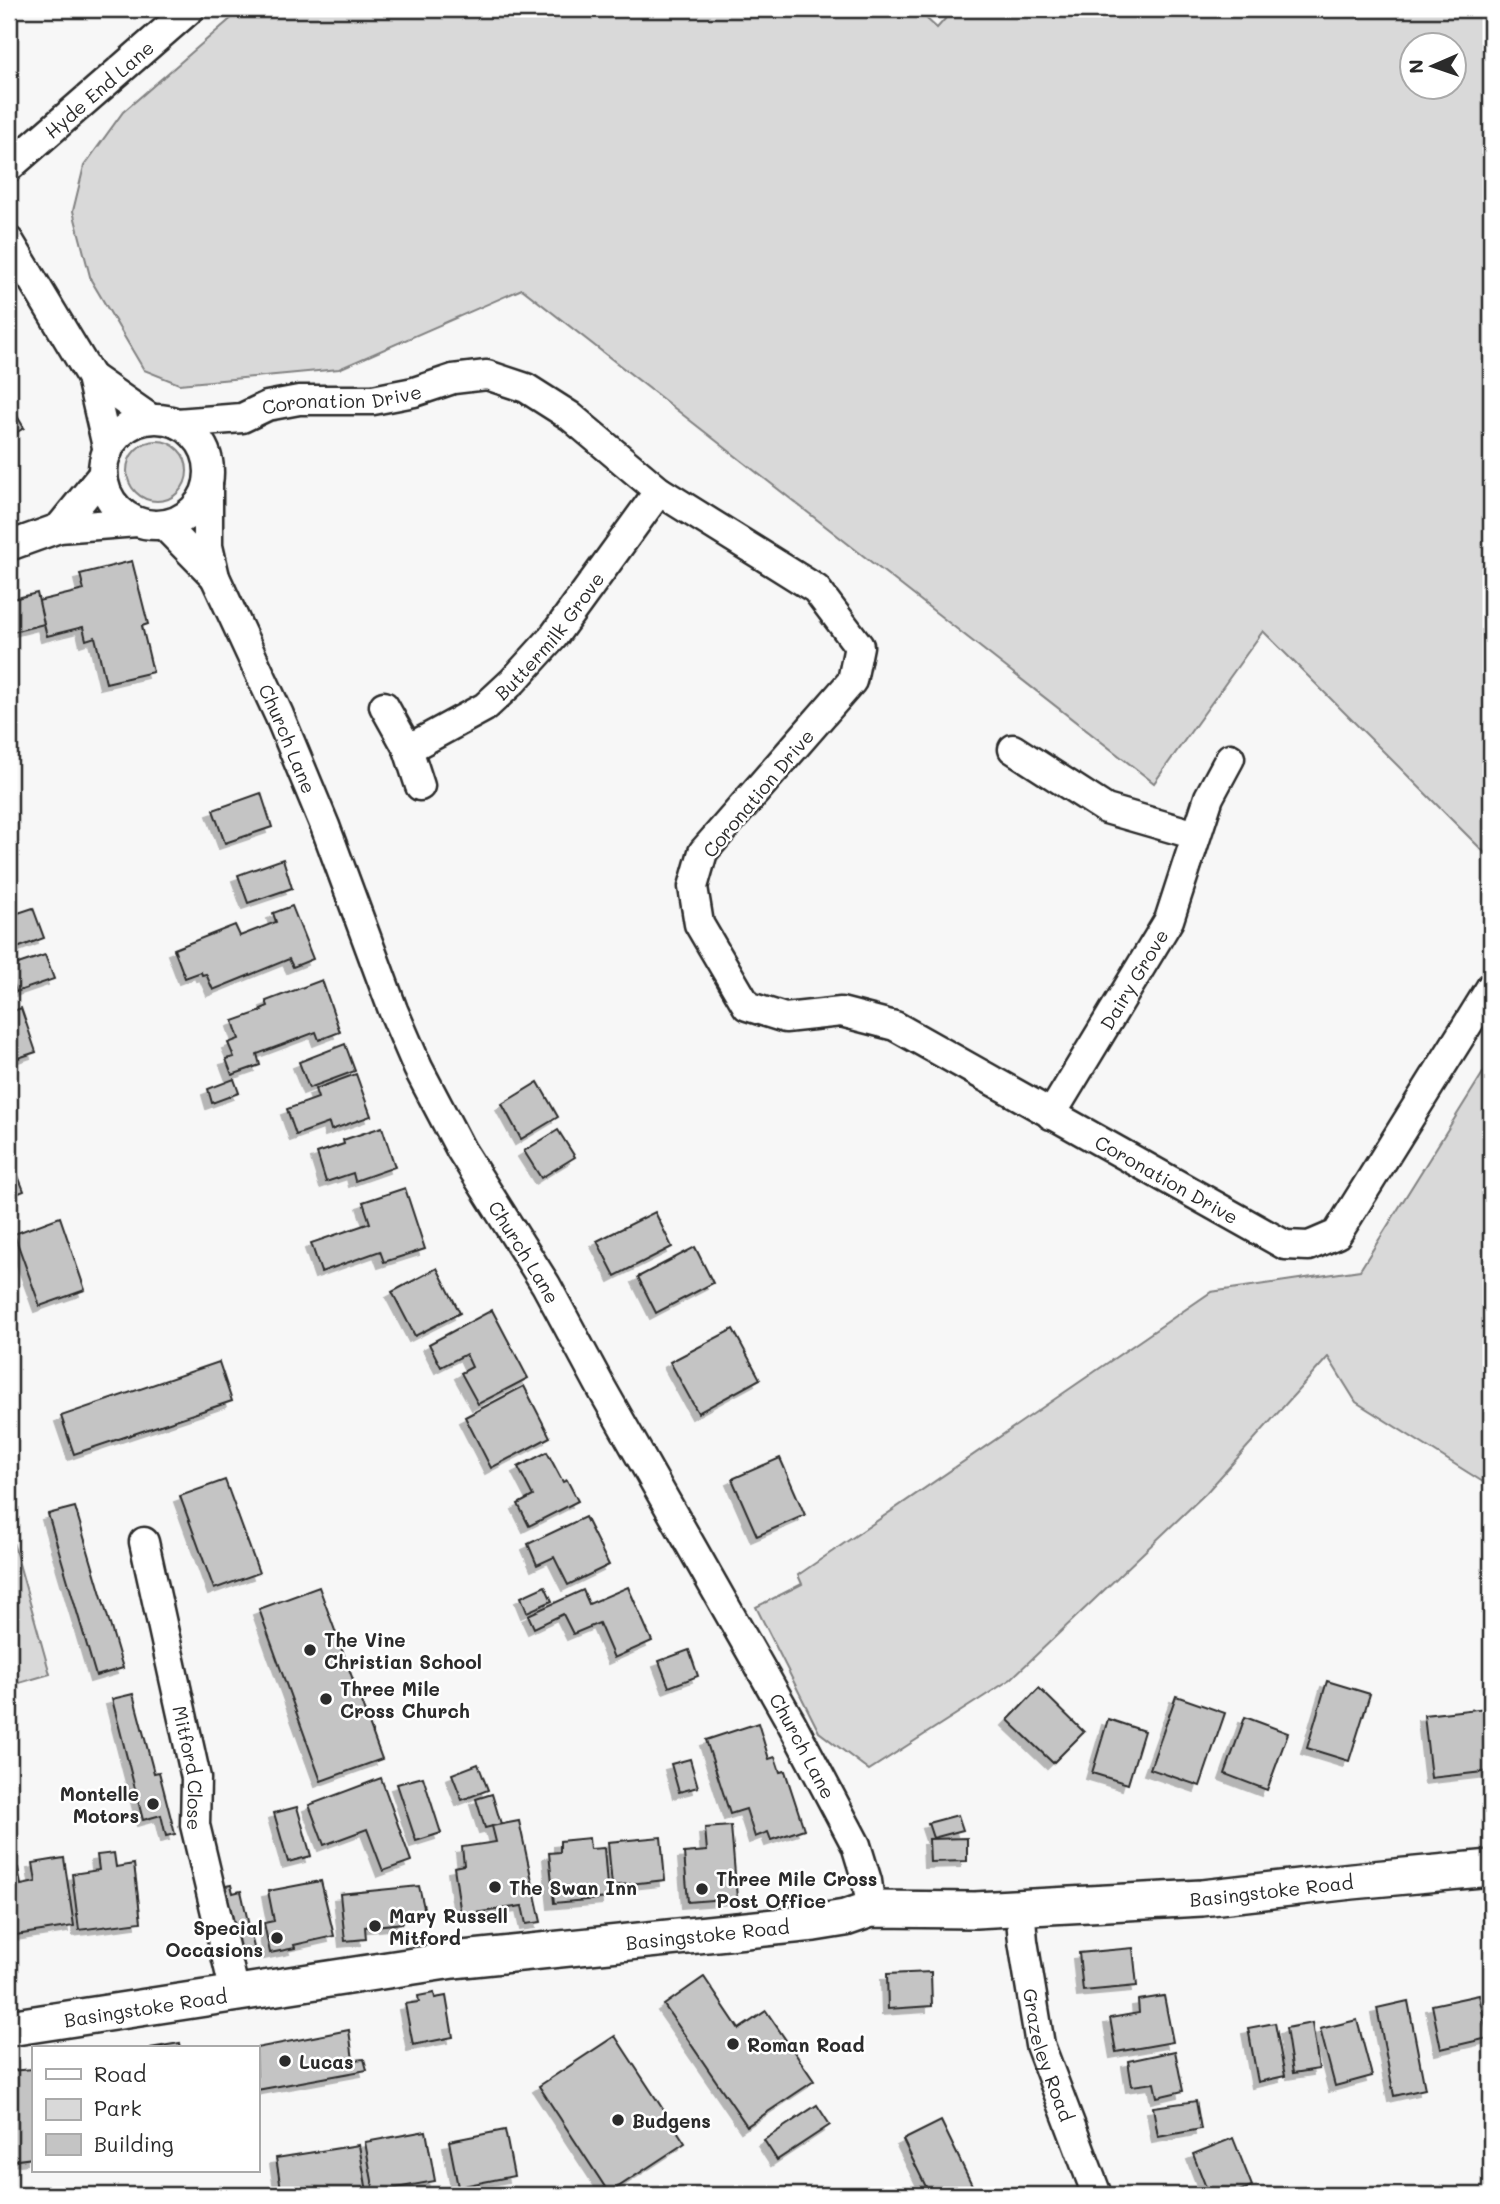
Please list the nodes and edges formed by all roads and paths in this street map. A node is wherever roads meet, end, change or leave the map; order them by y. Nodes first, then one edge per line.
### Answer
1 (190, 9) edge
2 (9, 167) edge
3 (9, 241) edge
4 (91, 377) junction
5 (242, 418) junction
6 (164, 421) junction
7 (105, 463) junction
8 (208, 472) junction
9 (659, 491) junction
10 (151, 523) junction
11 (59, 527) junction
12 (9, 546) edge
13 (215, 577) junction
14 (384, 706) dead end
15 (408, 749) junction
16 (1013, 750) dead end
17 (1230, 758) dead end
18 (420, 786) dead end
19 (1196, 835) junction
20 (1491, 986) edge
21 (1051, 1115) junction
22 (144, 1542) dead end
23 (1491, 1868) edge
24 (1020, 1908) junction
25 (871, 1909) junction
26 (234, 1993) junction
27 (9, 2028) edge
28 (1097, 2195) edge

1 - 2 street, Hyde End Lane
3 - 4 street
4 - 6 street
4 - 7 street
5 - 6 street, Coronation Drive
5 - 8 street, Coronation Drive
5 - 9 street, Coronation Drive
6 - 7 street
6 - 8 street
7 - 10 street
7 - 11 street
8 - 10 street
8 - 13 street, Church Lane
9 - 15 street, Buttermilk Grove
9 - 21 street, Coronation Drive
10 - 11 street
10 - 13 street, Church Lane
11 - 12 street
13 - 25 street, Church Lane
14 - 15 street
15 - 18 street
16 - 19 street
17 - 19 street, Dairy Grove
19 - 21 street, Dairy Grove
20 - 21 street, Coronation Drive
22 - 26 street, Mitford Close
23 - 24 street, Basingstoke Road
24 - 25 street, Basingstoke Road
24 - 28 street, Grazeley Road
25 - 26 street, Basingstoke Road
26 - 27 street, Basingstoke Road

